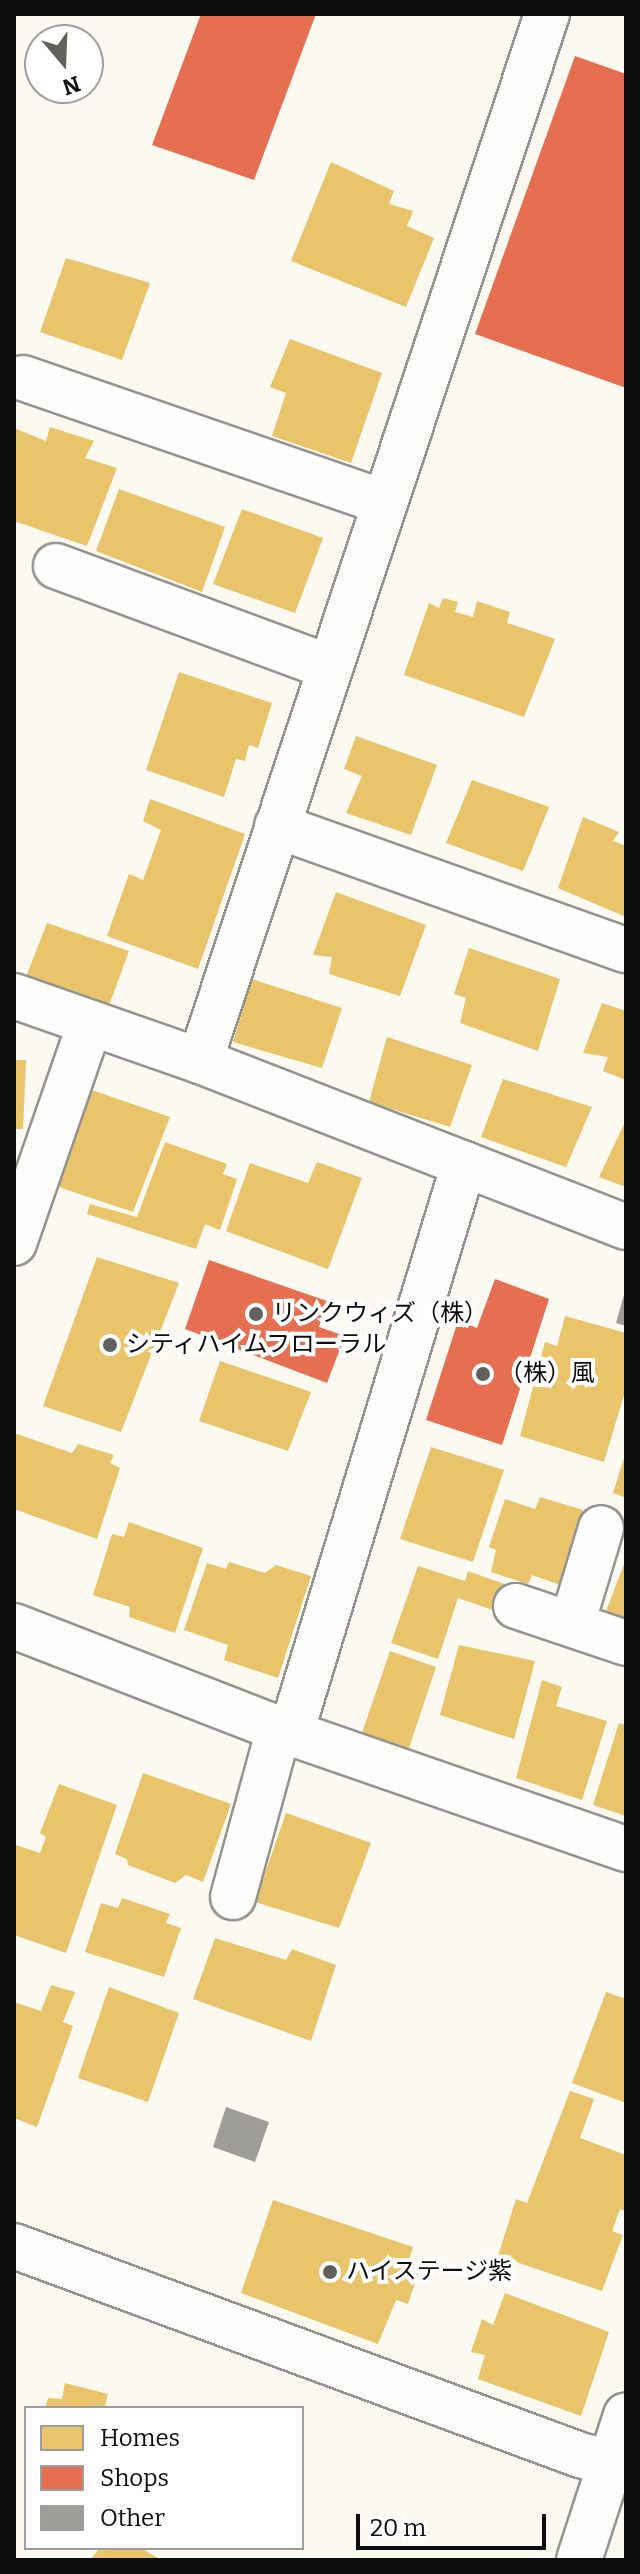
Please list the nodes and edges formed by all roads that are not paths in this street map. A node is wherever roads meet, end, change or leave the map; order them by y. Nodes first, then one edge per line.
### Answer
1 (547, 14) edge
2 (23, 378) dead end
3 (383, 502) junction
4 (56, 566) dead end
5 (329, 667) junction
6 (277, 826) junction
7 (626, 950) edge
8 (14, 996) edge
9 (90, 1023) junction
10 (200, 1061) junction
11 (464, 1164) junction
12 (626, 1227) edge
13 (14, 1243) edge
14 (601, 1528) dead end
15 (516, 1606) dead end
16 (572, 1624) junction
17 (14, 1626) edge
18 (626, 1643) edge
19 (285, 1731) junction
20 (626, 1849) edge
21 (233, 1897) dead end
22 (14, 2246) edge
23 (626, 2415) edge
24 (618, 2464) edge
25 (579, 2560) edge

1 - 3 street
2 - 3 street
3 - 5 street
4 - 5 street
5 - 6 street
6 - 7 street
6 - 10 street
8 - 9 street
9 - 10 street
9 - 13 street
10 - 11 street
11 - 12 street
11 - 19 street
14 - 16 street
15 - 16 street
16 - 18 street
17 - 19 street
19 - 20 street
19 - 21 street
22 - 24 street
23 - 24 street
24 - 25 street

